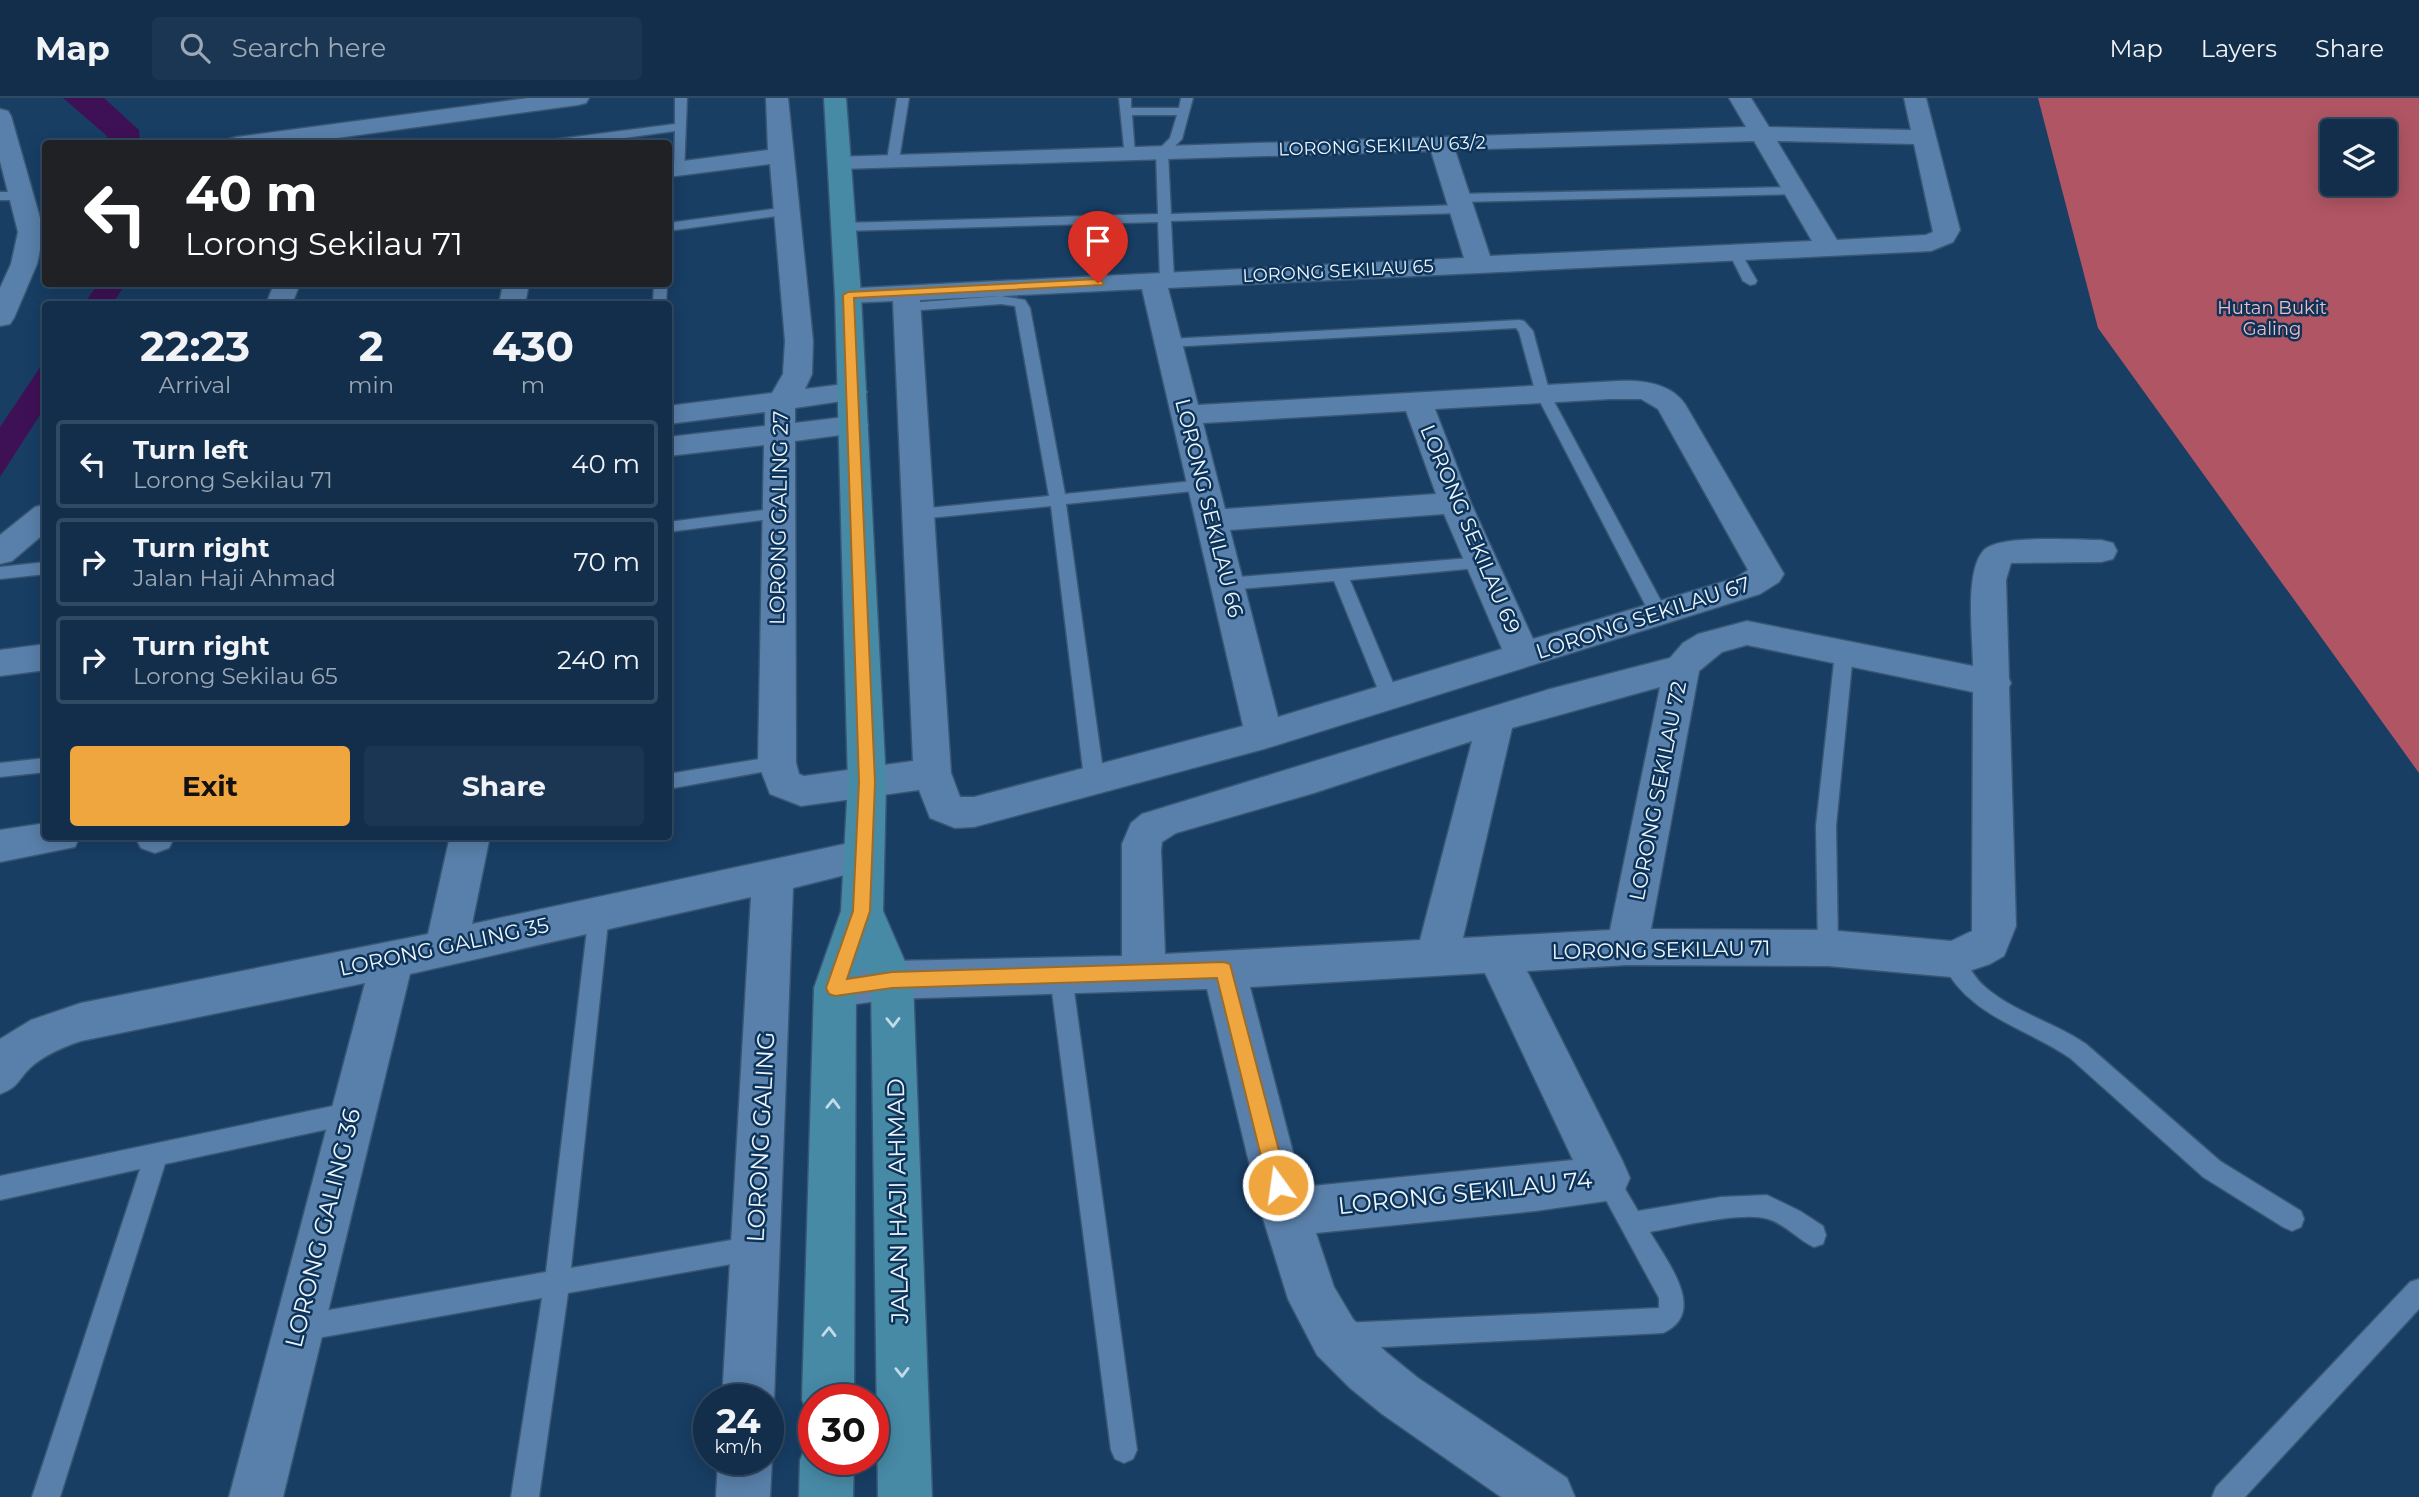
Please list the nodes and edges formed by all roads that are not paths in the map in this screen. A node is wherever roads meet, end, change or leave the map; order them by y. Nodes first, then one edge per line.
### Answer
1 (578, 98) edge
2 (681, 98) edge
3 (777, 98) edge
4 (835, 98) edge
5 (903, 98) edge
6 (1125, 98) edge
7 (1187, 98) edge
8 (1740, 98) edge
9 (1915, 98) edge
10 (1182, 111) junction
11 (1126, 112) junction
12 (0, 116) edge
13 (680, 127) junction
14 (1760, 134) junction
15 (338, 137) edge
16 (1923, 137) junction
17 (295, 140) edge
18 (581, 140) edge
19 (1441, 144) junction
20 (4, 150) edge
21 (1161, 152) junction
22 (1129, 153) junction
23 (779, 156) junction
24 (893, 160) junction
25 (841, 162) junction
26 (674, 170) edge
27 (1794, 191) junction
28 (10, 196) edge
29 (1460, 203) junction
30 (788, 211) junction
31 (1165, 218) junction
32 (672, 226) edge
33 (843, 227) junction
34 (30, 242) junction
35 (0, 246) edge
36 (1828, 247) junction
37 (1734, 251) junction
38 (1479, 264) junction
39 (1160, 280) junction
40 (1750, 281) dead end
41 (848, 295) junction
42 (907, 299) junction
43 (0, 318) edge
44 (1169, 344) junction
45 (852, 392) junction
46 (1543, 394) junction
47 (1417, 402) junction
48 (672, 415) edge
49 (1186, 415) junction
50 (781, 417) junction
51 (853, 425) junction
52 (672, 446) edge
53 (1203, 485) junction
54 (1058, 500) junction
55 (1455, 503) junction
56 (779, 513) junction
57 (919, 514) junction
58 (42, 517) edge
59 (1212, 522) junction
60 (672, 526) edge
61 (2101, 551) dead end
62 (0, 553) edge
63 (1482, 563) junction
64 (42, 568) edge
65 (0, 573) edge
66 (1340, 575) junction
67 (1227, 584) junction
68 (1659, 614) junction
69 (1844, 653) junction
70 (1523, 656) junction
71 (42, 658) edge
72 (0, 663) edge
73 (1682, 668) junction
74 (1993, 683) junction
75 (1390, 697) junction
76 (1496, 719) junction
77 (1264, 736) junction
78 (776, 763) junction
79 (42, 765) edge
80 (0, 770) edge
81 (932, 773) junction
82 (1094, 778) junction
83 (672, 781) edge
84 (867, 782) junction
85 (42, 839) edge
86 (469, 840) edge
87 (0, 846) edge
88 (863, 856) junction
89 (773, 874) junction
90 (862, 911) junction
91 (599, 913) junction
92 (1627, 947) junction
93 (446, 948) junction
94 (1828, 948) junction
95 (1497, 954) junction
96 (1437, 957) junction
97 (392, 959) junction
98 (1951, 959) junction
99 (1224, 970) junction
100 (1143, 974) junction
101 (1061, 976) junction
102 (892, 980) junction
103 (835, 988) junction
104 (14, 1058) edge
105 (352, 1113) junction
106 (156, 1155) junction
107 (1606, 1178) junction
108 (0, 1188) edge
109 (1284, 1212) junction
110 (2292, 1219) dead end
111 (1632, 1224) junction
112 (1814, 1235) dead end
113 (755, 1248) junction
114 (557, 1282) junction
115 (2419, 1291) edge
116 (297, 1329) junction
117 (1335, 1337) junction
118 (749, 1384) edge
119 (828, 1384) edge
120 (1124, 1450) dead end
121 (744, 1475) edge
122 (827, 1475) edge
123 (46, 1497) edge
124 (256, 1497) edge
125 (525, 1497) edge
126 (743, 1497) edge
127 (826, 1497) edge
128 (905, 1497) edge
129 (1548, 1497) edge
130 (2226, 1497) edge

1 - 15 street
2 - 13 lane
3 - 23 street
4 - 25 street, JALAN HAJI AHMAD
5 - 24 lane
6 - 11 lane
7 - 10 lane
8 - 14 street
9 - 16 street
10 - 11 lane
10 - 21 lane
11 - 22 lane
12 - 20 street
13 - 18 lane
13 - 26 lane
14 - 16 street, LORONG SEKILAU 63/2
14 - 19 street, LORONG SEKILAU 63/2
14 - 27 street
15 - 17 street
16 - 36 street, LORONG SEKILAU 65
19 - 21 street, LORONG SEKILAU 63/2
19 - 29 street
20 - 28 street
21 - 22 street, LORONG SEKILAU 63/2
21 - 31 lane
22 - 24 street, LORONG SEKILAU 63/2
23 - 26 street
23 - 30 street, LORONG GALING 27
24 - 25 street, LORONG SEKILAU 63/2
25 - 33 street, JALAN HAJI AHMAD
27 - 29 lane
27 - 36 street
28 - 34 street
29 - 31 lane
29 - 38 street
30 - 32 lane
30 - 50 street, LORONG GALING 27
31 - 33 lane
31 - 39 lane
33 - 41 street, JALAN HAJI AHMAD
34 - 35 street
34 - 43 street
36 - 37 street, LORONG SEKILAU 65
37 - 38 street, LORONG SEKILAU 65
37 - 40 lane
38 - 39 street, LORONG SEKILAU 65
39 - 42 street, LORONG SEKILAU 65
39 - 44 street, LORONG SEKILAU 66
41 - 42 street, LORONG SEKILAU 65
41 - 45 street, JALAN HAJI AHMAD
42 - 54 lane
42 - 57 street, LORONG SEKILAU 67
44 - 46 lane
44 - 49 street, LORONG SEKILAU 66
45 - 50 street
45 - 51 street, JALAN HAJI AHMAD
46 - 47 street, LORONG SEKILAU 67
46 - 68 lane
46 - 68 street, LORONG SEKILAU 67
47 - 49 street, LORONG SEKILAU 67
47 - 55 street, LORONG SEKILAU 69
48 - 50 street
49 - 53 street, LORONG SEKILAU 66
50 - 51 street
50 - 52 street
50 - 56 street, LORONG GALING 27
51 - 84 street, JALAN HAJI AHMAD
53 - 54 lane
53 - 59 street, LORONG SEKILAU 66
54 - 57 lane
54 - 82 lane
55 - 59 street
55 - 63 street, LORONG SEKILAU 69
56 - 60 lane
56 - 78 street, LORONG GALING 27
57 - 81 street, LORONG SEKILAU 67
58 - 62 street
59 - 67 street, LORONG SEKILAU 66
61 - 74 street, LORONG SEKILAU 71
63 - 66 lane
63 - 70 street, LORONG SEKILAU 69
64 - 65 lane
66 - 67 lane
66 - 75 lane
67 - 77 street, LORONG SEKILAU 66
68 - 70 street, LORONG SEKILAU 67
69 - 73 street, LORONG SEKILAU 72
69 - 74 street, LORONG SEKILAU 72
69 - 94 lane
70 - 75 street, LORONG SEKILAU 67
71 - 72 street
73 - 76 street
73 - 92 street, LORONG SEKILAU 72
74 - 98 street, LORONG SEKILAU 71
75 - 77 street, LORONG SEKILAU 67
76 - 96 street
76 - 100 street
77 - 82 street, LORONG SEKILAU 67
78 - 83 lane
78 - 84 street
79 - 80 lane
81 - 82 street, LORONG SEKILAU 67
81 - 84 street
84 - 88 street, JALAN HAJI AHMAD
85 - 87 street
86 - 93 street
88 - 89 street, LORONG GALING 35
88 - 90 street, JALAN HAJI AHMAD
89 - 91 street, LORONG GALING 35
89 - 113 street, LORONG GALING
90 - 102 street, JALAN HAJI AHMAD
90 - 103 street, JALAN HAJI AHMAD
91 - 93 street, LORONG GALING 35
91 - 114 lane
92 - 94 street, LORONG SEKILAU 71
92 - 95 street, LORONG SEKILAU 71
93 - 97 street, LORONG GALING 35
94 - 98 street, LORONG SEKILAU 71
95 - 96 street, LORONG SEKILAU 71
95 - 107 street, LORONG SEKILAU 74
96 - 99 street, LORONG SEKILAU 71
97 - 104 street, LORONG GALING 35
97 - 105 street, LORONG GALING 36
98 - 110 lane
99 - 100 street, LORONG SEKILAU 71
99 - 109 street
100 - 101 street, LORONG SEKILAU 71
101 - 102 street, LORONG SEKILAU 71
101 - 120 lane
102 - 103 street, LORONG SEKILAU 71
102 -> 128 street, JALAN HAJI AHMAD
119 -> 103 street, JALAN HAJI AHMAD
105 - 106 lane
105 - 116 street, LORONG GALING 36
106 - 108 lane
106 - 123 lane
107 - 109 street, LORONG SEKILAU 74
107 - 111 lane
109 - 117 street
111 - 112 lane
111 - 117 lane
113 - 114 lane
113 - 118 street, LORONG GALING
114 - 116 lane
114 - 125 lane
115 - 130 lane
116 - 124 street, LORONG GALING 36
117 - 129 street
121 - 126 street
122 - 127 street

